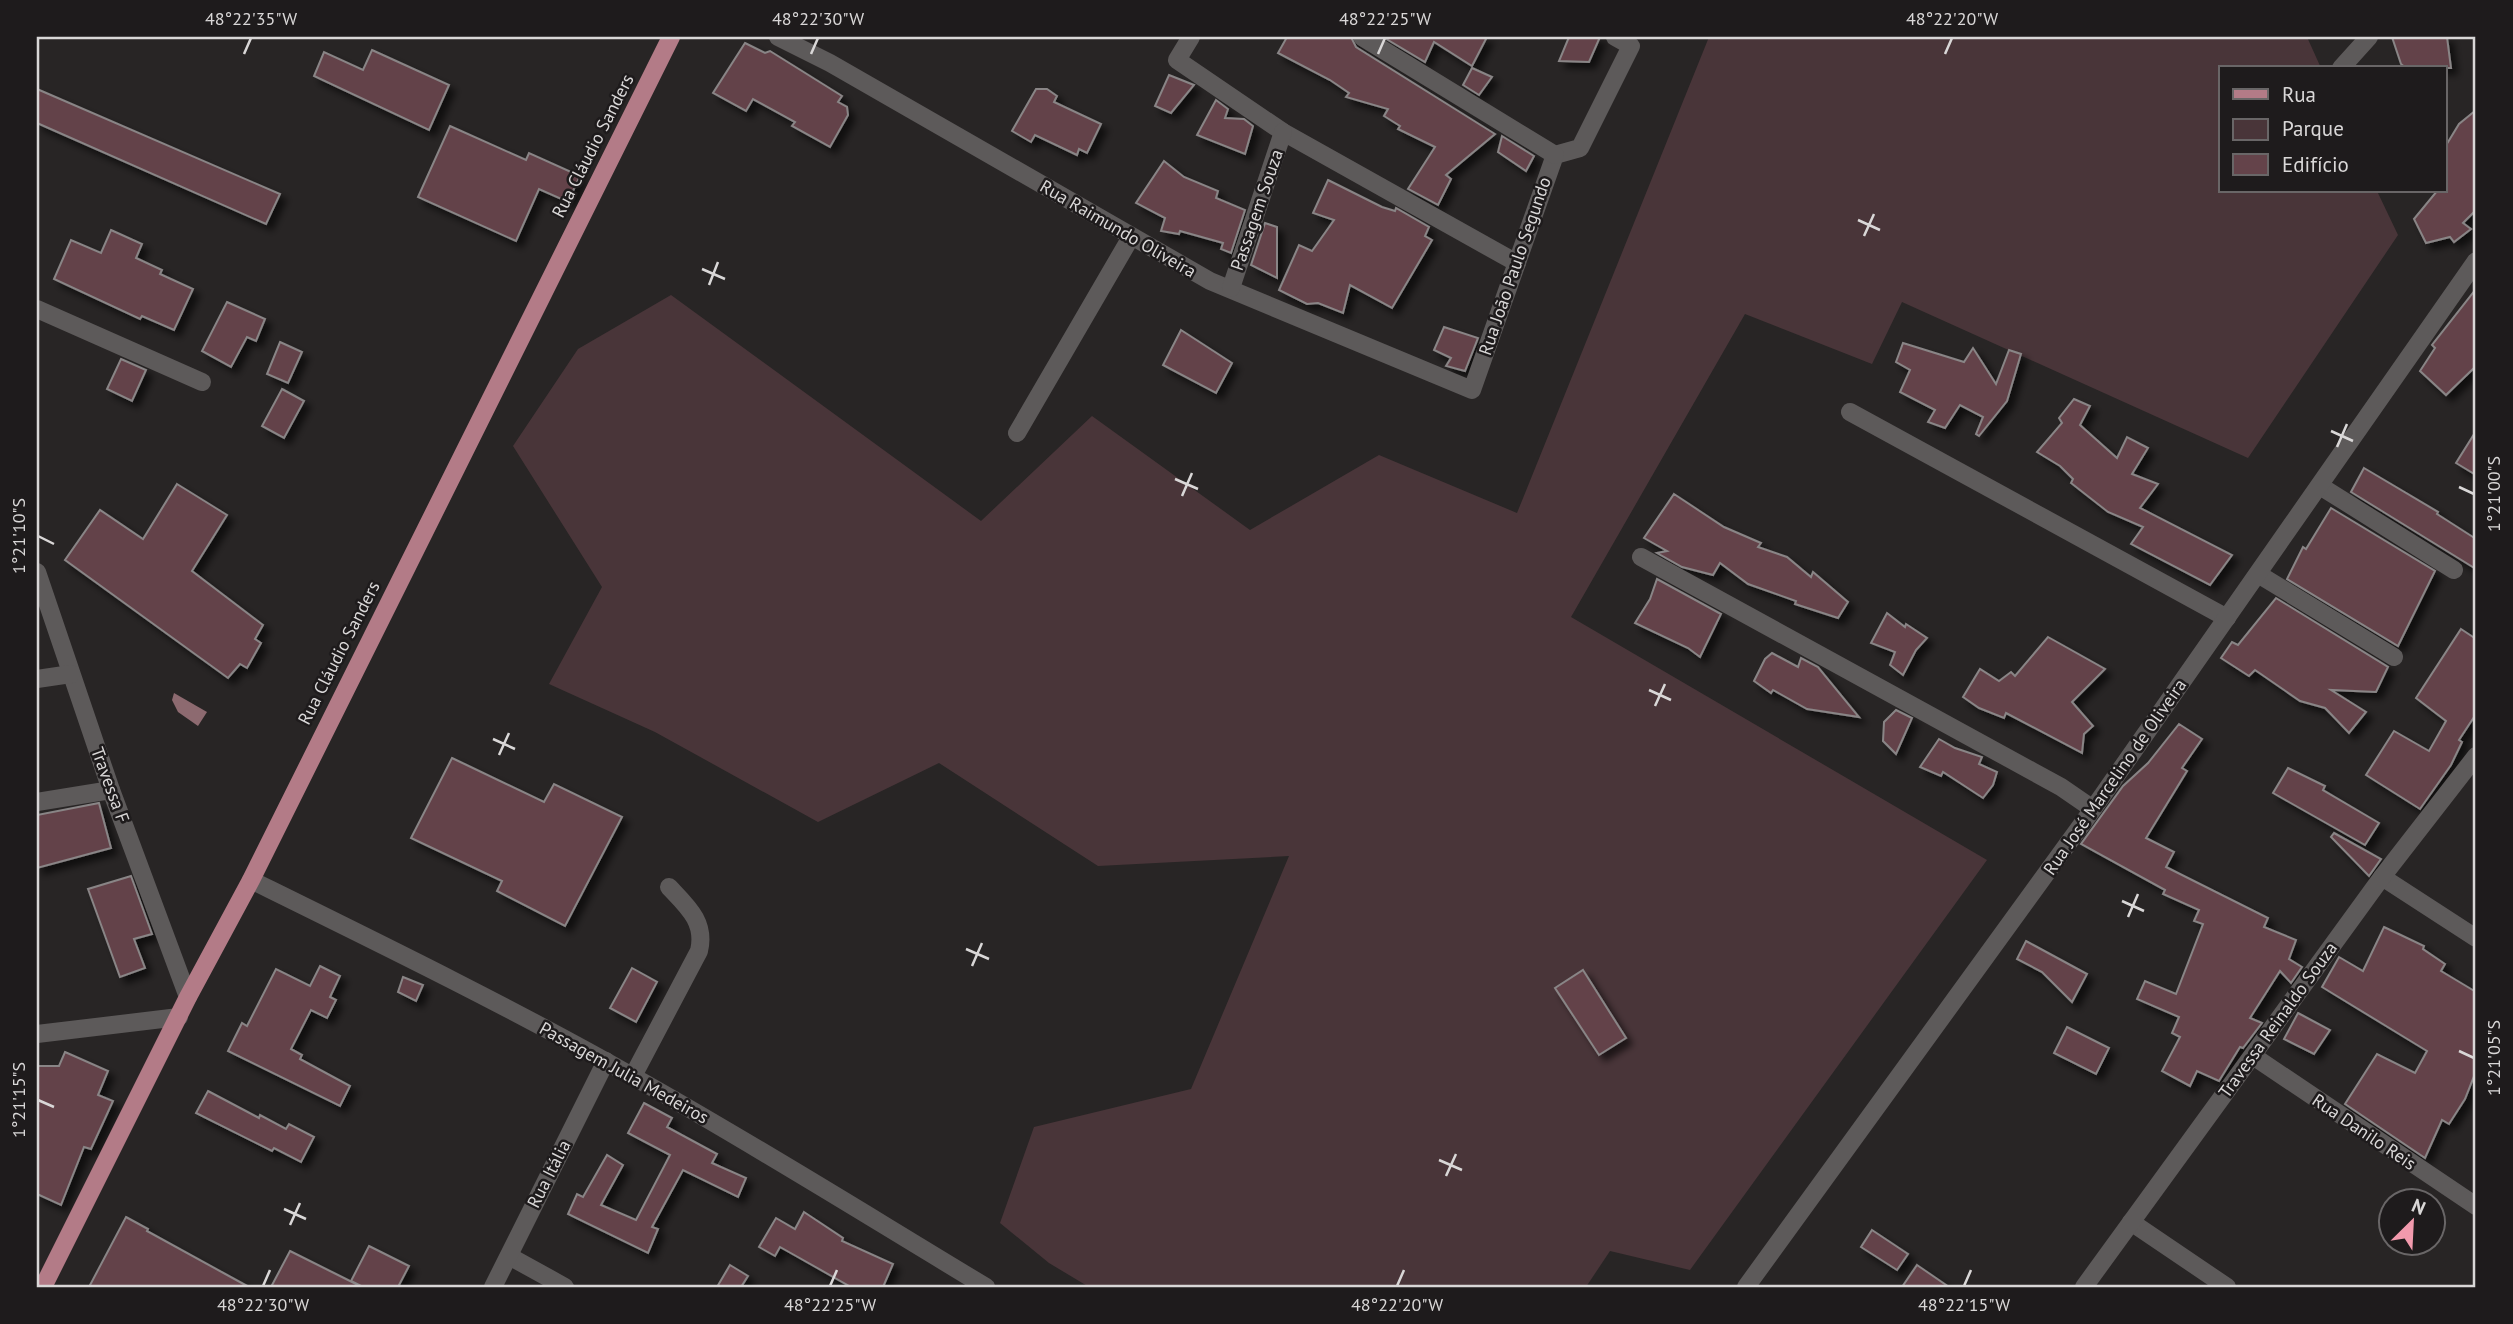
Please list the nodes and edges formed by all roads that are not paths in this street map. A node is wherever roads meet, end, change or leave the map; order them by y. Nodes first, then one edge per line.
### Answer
1 (671, 37) edge
2 (778, 37) edge
3 (1191, 37) edge
4 (1362, 37) edge
5 (1615, 37) edge
6 (2369, 37) edge
7 (2343, 66) edge
8 (1283, 132) junction
9 (1555, 155) junction
10 (1131, 237) junction
11 (2476, 261) edge
12 (1517, 263) junction
13 (1231, 288) junction
14 (37, 309) edge
15 (202, 382) dead end
16 (1472, 390) joint
17 (1850, 412) dead end
18 (1017, 433) dead end
19 (2320, 485) junction
20 (1641, 557) dead end
21 (2454, 570) dead end
22 (37, 572) edge
23 (2258, 574) junction
24 (2227, 618) junction
25 (2394, 657) dead end
26 (72, 674) junction
27 (37, 679) edge
28 (2476, 756) edge
29 (111, 790) junction
30 (37, 802) edge
31 (2093, 809) junction
32 (2382, 877) junction
33 (251, 880) junction
34 (668, 887) dead end
35 (2476, 938) edge
36 (188, 997) junction
37 (179, 1017) junction
38 (37, 1034) edge
39 (2253, 1056) junction
40 (606, 1061) junction
41 (633, 1076) junction
42 (2476, 1206) edge
43 (2131, 1222) junction
44 (509, 1256) junction
45 (981, 1286) edge
46 (43, 1287) edge
47 (493, 1287) edge
48 (565, 1287) edge
49 (1746, 1287) edge
50 (2084, 1287) edge
51 (2227, 1287) edge

1 - 33 main road, Rua Cláudio Sanders
2 - 10 street, Rua Raimundo Oliveira
3 - 8 street
4 - 9 street
5 - 9 street, Rua João Paulo Segundo
6 - 7 street
8 - 12 street
8 - 13 street, Passagem Souza
9 - 12 street, Rua João Paulo Segundo
10 - 13 street, Rua Raimundo Oliveira
10 - 18 street
11 - 19 street, Rua José Marcelino de Oliveira
12 - 16 street, Rua João Paulo Segundo
13 - 16 street, Rua Raimundo Oliveira
14 - 15 street
17 - 24 street
19 - 21 street
19 - 23 street, Rua José Marcelino de Oliveira
20 - 31 street
22 - 26 street, Travessa F
23 - 24 street, Rua José Marcelino de Oliveira
23 - 25 street
24 - 31 street, Rua José Marcelino de Oliveira
26 - 27 street
26 - 29 street, Travessa F
28 - 32 street, Travessa Reinaldo Souza
29 - 30 street
29 - 36 street, Travessa F
31 - 49 street, Rua José Marcelino de Oliveira
32 - 35 street
32 - 39 street, Travessa Reinaldo Souza
33 - 36 main road, Rua Cláudio Sanders
33 - 40 street, Passagem Julia Medeiros
34 - 41 street
36 - 37 main road, Rua Cláudio Sanders
37 - 38 street
37 - 46 main road, Rua Cláudio Sanders
39 - 42 street, Rua Danilo Reis
39 - 43 street, Travessa Reinaldo Souza
40 - 41 street, Passagem Julia Medeiros
40 - 44 street, Rua Itália
41 - 45 street, Passagem Julia Medeiros
43 - 50 street, Travessa Reinaldo Souza
43 - 51 street
44 - 47 street, Rua Itália
44 - 48 street

